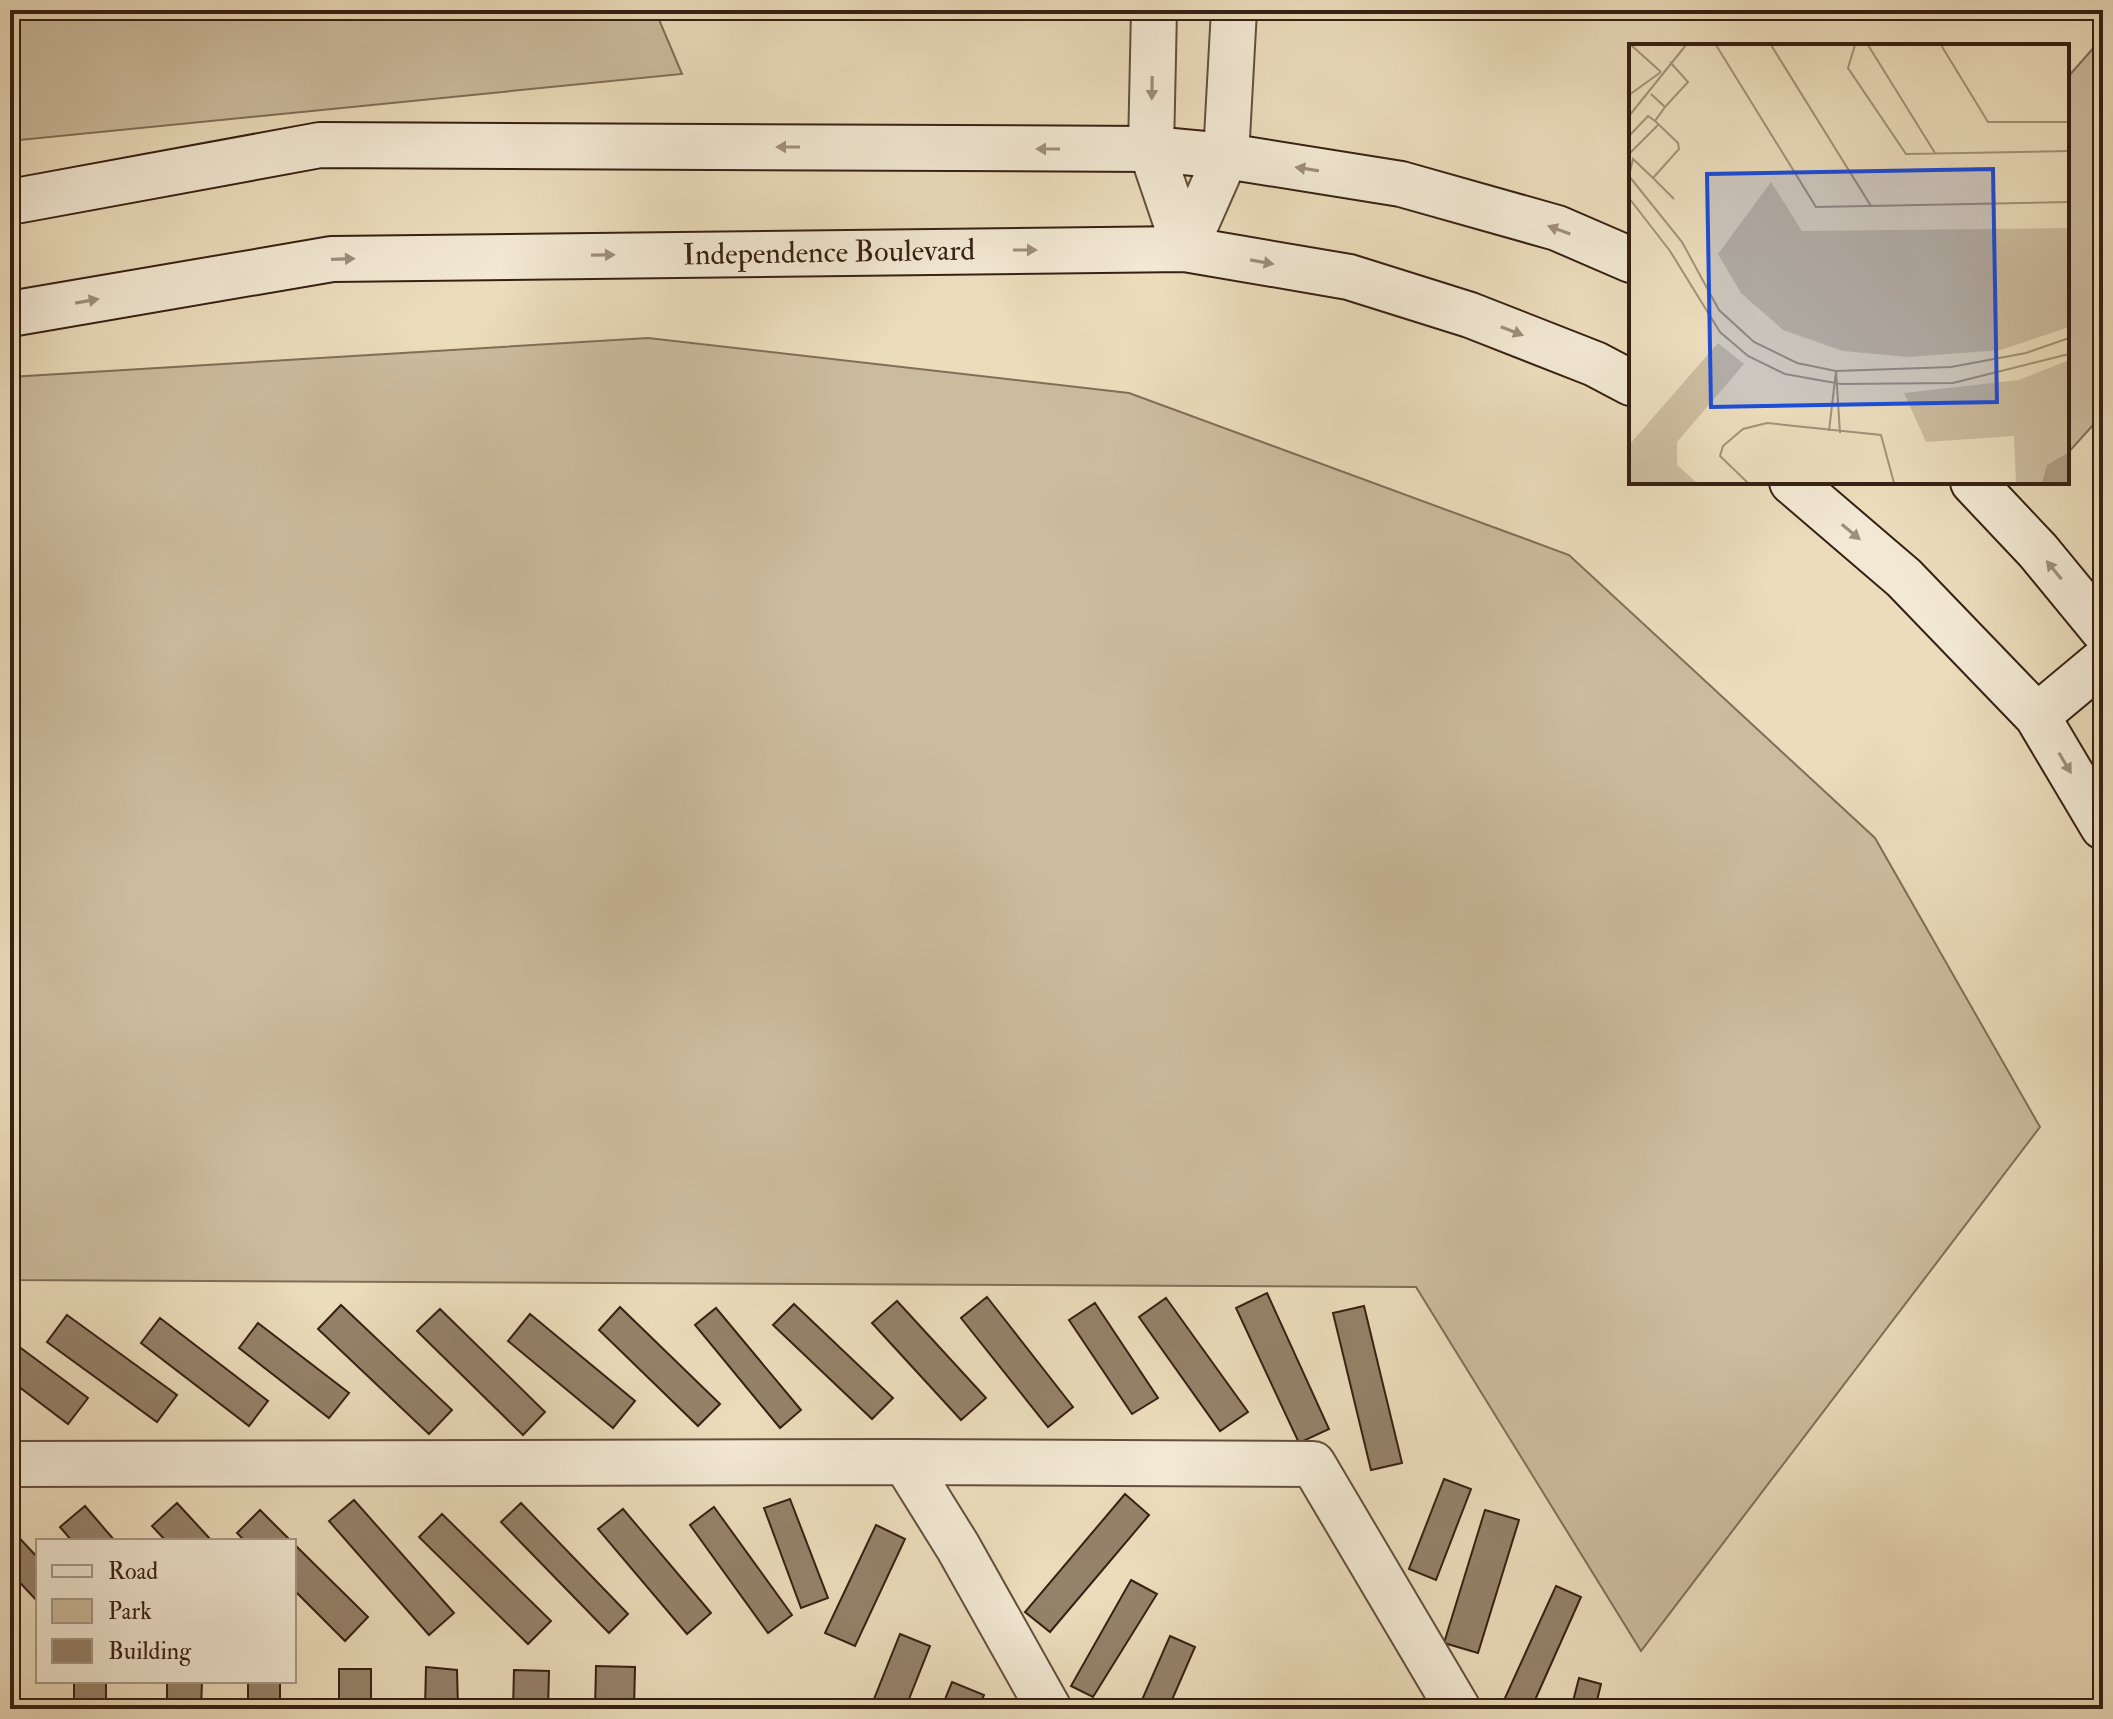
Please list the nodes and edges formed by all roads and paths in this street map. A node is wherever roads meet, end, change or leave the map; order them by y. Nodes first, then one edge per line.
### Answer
1 (1154, 10) edge
2 (1234, 10) edge
3 (1151, 149) junction
4 (1226, 156) junction
5 (10, 202) edge
6 (1185, 249) junction
7 (1629, 259) edge
8 (10, 314) edge
9 (1629, 382) edge
10 (1794, 484) edge
11 (1975, 484) edge
12 (2103, 630) edge
13 (2103, 661) edge
14 (2037, 716) junction
15 (2103, 827) edge
16 (905, 1462) junction
17 (10, 1464) edge
18 (1049, 1709) edge
19 (1458, 1709) edge

1 -> 3 main road
2 - 4 main road
3 - 4 main road
3 -> 5 main road
3 - 6 main road
4 - 6 main road
7 -> 4 main road
8 -> 6 main road, Independence Boulevard
6 -> 9 main road, Independence Boulevard
10 -> 14 main road
12 -> 11 main road
13 - 14 main road
14 -> 15 main road
16 - 17 main road
16 - 18 main road
16 - 19 main road

